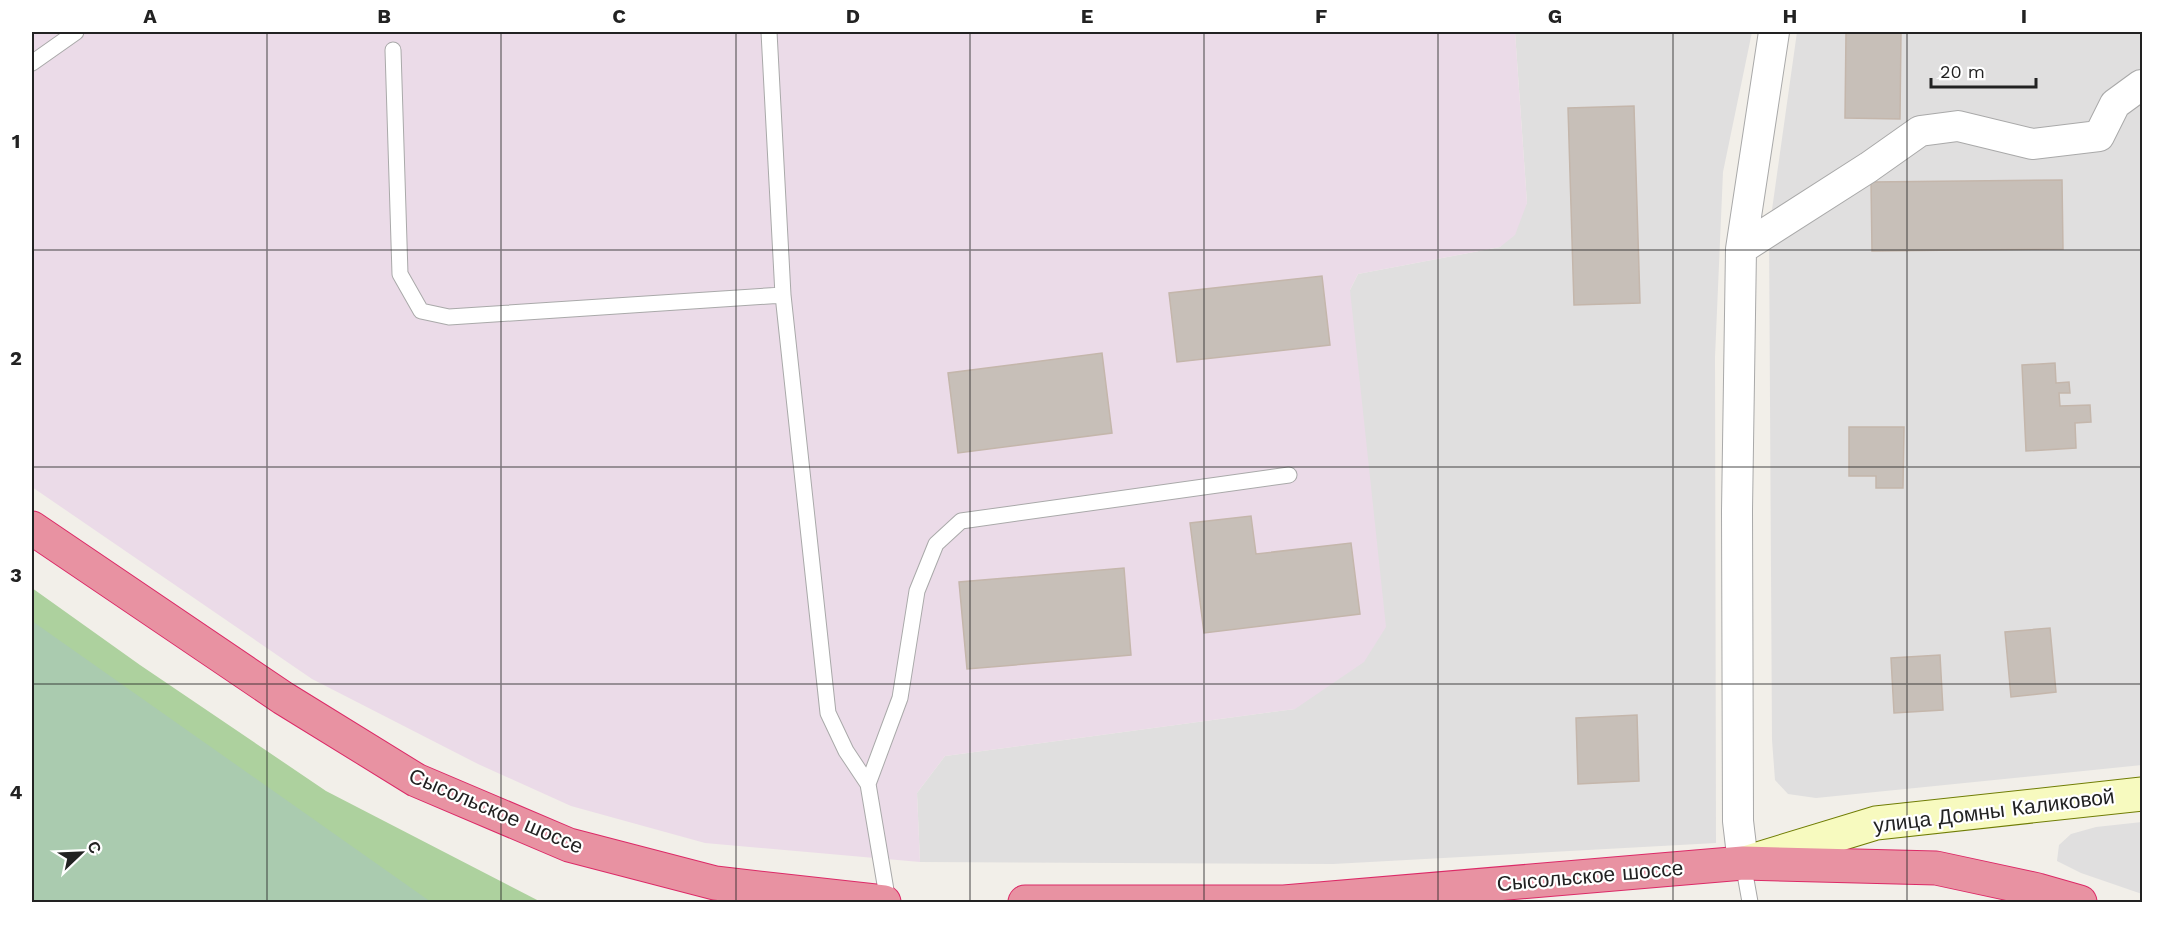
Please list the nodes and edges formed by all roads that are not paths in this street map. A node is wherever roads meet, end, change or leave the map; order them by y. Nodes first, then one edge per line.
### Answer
1 (76, 32) edge
2 (769, 32) edge
3 (1774, 32) edge
4 (393, 50) dead end
5 (32, 63) edge
6 (2141, 84) dead end
7 (1741, 249) junction
8 (783, 295) junction
9 (1289, 475) dead end
10 (32, 528) edge
11 (867, 784) junction
12 (2142, 794) edge
13 (1743, 863) junction
14 (886, 903) edge
15 (1025, 903) edge
16 (1750, 903) edge
17 (2080, 903) edge

1 - 5 lane
2 - 8 lane
3 - 7 street
4 - 8 lane
6 - 7 street
7 - 13 street
8 - 11 lane
9 - 11 lane
10 - 14 highway, Сысольское шоссе
11 - 14 lane
12 - 13 main road, улица Домны Каликовой
13 - 15 highway, Сысольское шоссе
13 - 16 lane
13 - 17 highway, Сысольское шоссе

